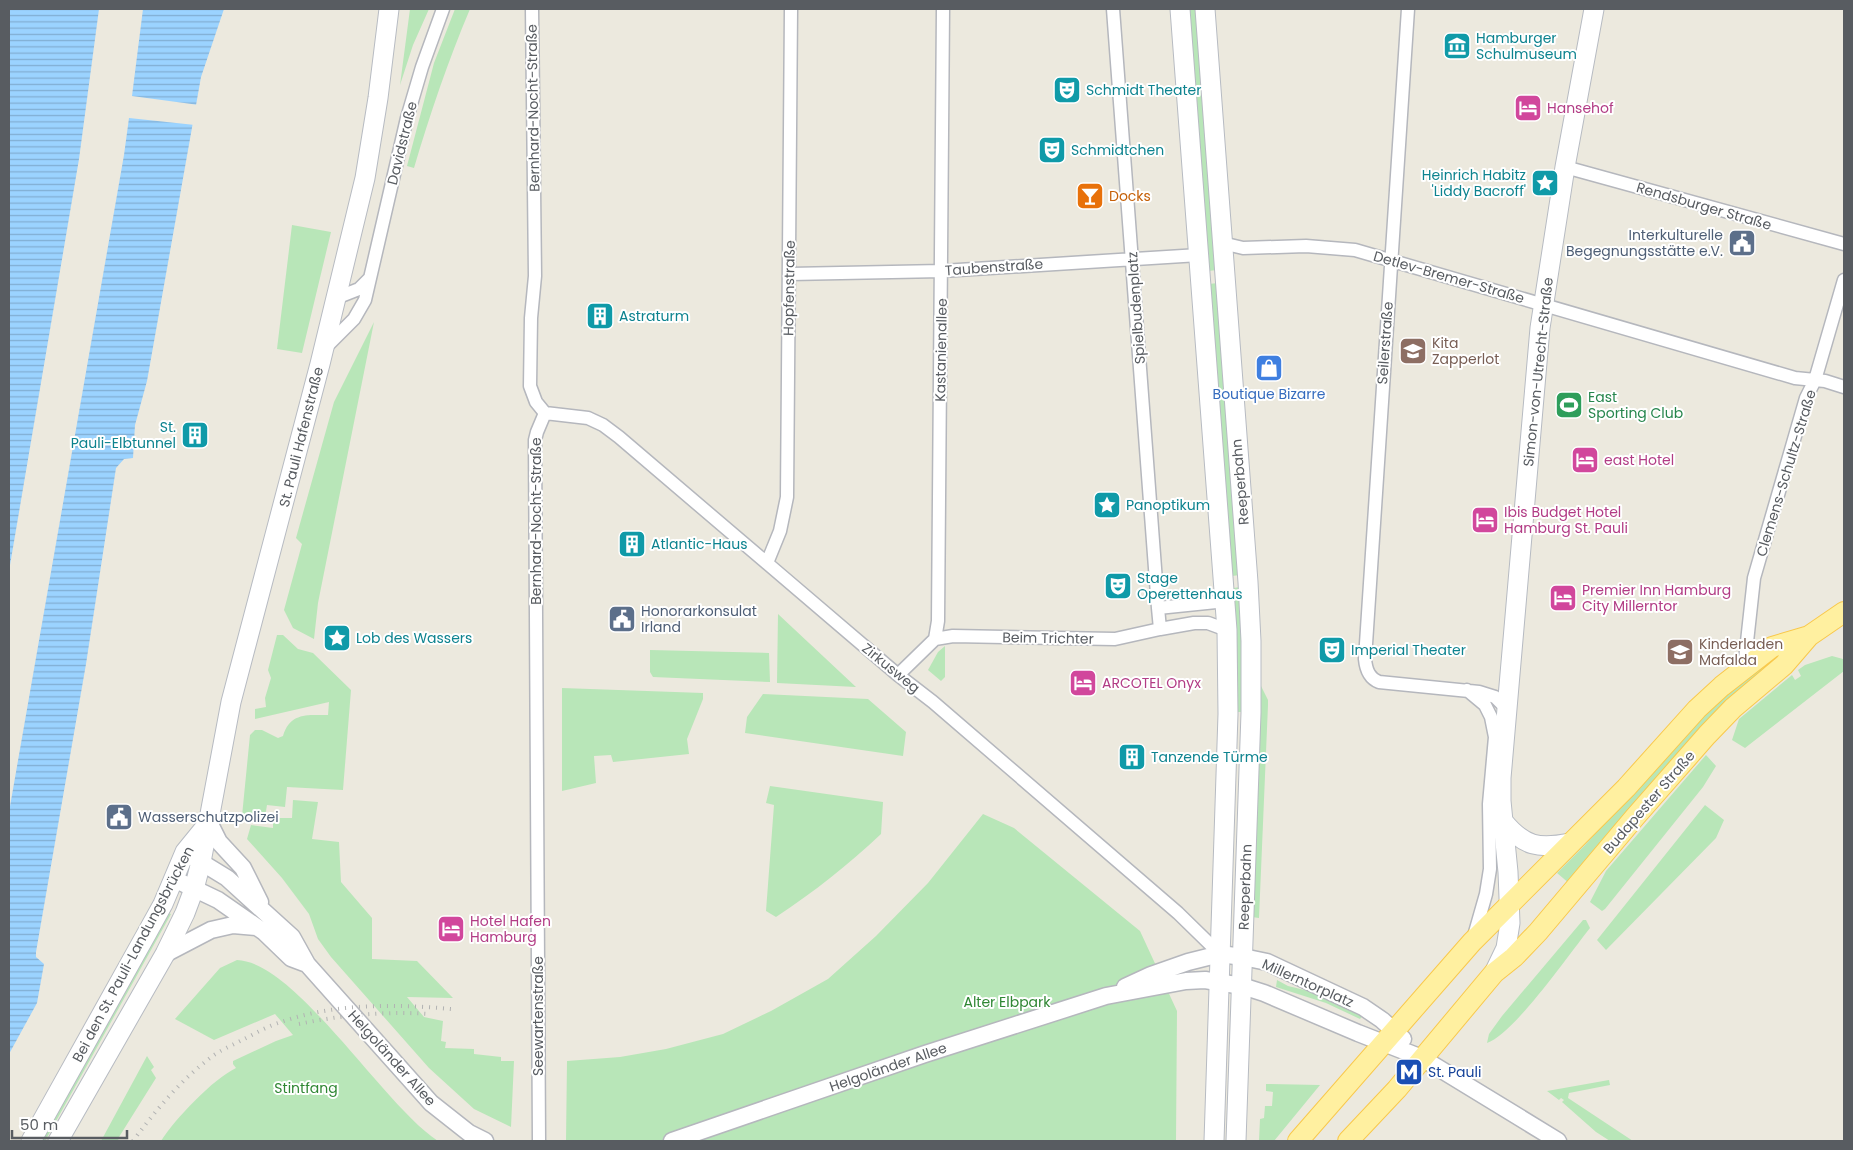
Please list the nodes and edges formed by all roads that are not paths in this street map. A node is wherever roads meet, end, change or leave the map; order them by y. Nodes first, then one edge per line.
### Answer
1 (389, 9) edge
2 (444, 9) edge
3 (532, 9) edge
4 (791, 9) edge
5 (943, 9) edge
6 (1113, 9) edge
7 (1180, 9) edge
8 (1205, 9) edge
9 (1408, 9) edge
10 (1594, 9) edge
11 (1564, 167) junction
12 (1222, 243) junction
13 (1844, 244) edge
14 (1199, 255) junction
15 (1132, 258) junction
16 (1391, 259) junction
17 (942, 271) junction
18 (790, 274) junction
19 (369, 279) junction
20 (1844, 280) edge
21 (336, 298) junction
22 (1543, 305) junction
23 (323, 349) junction
24 (1815, 380) junction
25 (1844, 387) edge
26 (545, 413) junction
27 (767, 563) junction
28 (1226, 601) junction
29 (1158, 608) junction
30 (1844, 612) edge
31 (1160, 629) junction
32 (1227, 630) junction
33 (1809, 636) junction
34 (935, 640) junction
35 (1744, 669) junction
36 (898, 674) junction
37 (1467, 690) junction
38 (1506, 708) junction
39 (537, 801) joint
40 (1503, 821) junction
41 (209, 822) junction
42 (1570, 843) junction
43 (185, 852) junction
44 (201, 862) junction
45 (174, 879) junction
46 (194, 889) junction
47 (1510, 902) junction
48 (265, 911) junction
49 (256, 927) junction
50 (1472, 942) junction
51 (165, 954) junction
52 (1220, 954) junction
53 (1243, 957) junction
54 (306, 964) junction
55 (1494, 973) junction
56 (1219, 982) junction
57 (1242, 986) junction
58 (1106, 996) junction
59 (1389, 1037) junction
60 (1422, 1058) junction
61 (31, 1141) edge
62 (58, 1141) edge
63 (485, 1141) edge
64 (539, 1141) edge
65 (672, 1141) edge
66 (1214, 1141) edge
67 (1236, 1141) edge
68 (1298, 1141) edge
69 (1348, 1141) edge
70 (1558, 1141) edge

1 - 21 main road, St. Pauli Hafenstraße
2 - 19 street, Davidstraße
3 - 26 street, Bernhard-Nocht-Straße
4 - 18 street, Hopfenstraße
5 - 17 street, Kastanienallee
6 - 15 street, Spielbudenplatz
7 - 14 main road, Reeperbahn
8 - 12 main road, Reeperbahn
9 - 16 street, Seilerstraße
10 - 11 main road, Simon-von-Utrecht-Straße
11 - 13 street, Rendsburger Straße
11 - 22 main road, Simon-von-Utrecht-Straße
12 - 16 street, Detlev-Bremer-Straße
12 - 53 main road, Reeperbahn
14 - 15 street, Taubenstraße
14 - 28 main road, Reeperbahn
15 - 17 street, Taubenstraße
15 - 29 street, Spielbudenplatz
16 - 22 street, Detlev-Bremer-Straße
16 - 37 street, Seilerstraße
17 - 18 street, Taubenstraße
17 - 34 street, Kastanienallee
18 - 27 street, Hopfenstraße
19 - 21 street
19 - 23 street, Davidstraße
20 - 24 street, Clemens-Schultz-Straße
21 - 23 main road, St. Pauli Hafenstraße
22 - 24 street, Detlev-Bremer-Straße
22 - 38 main road, Simon-von-Utrecht-Straße
23 - 41 main road, St. Pauli Hafenstraße
24 - 25 street, Detlev-Bremer-Straße
24 - 35 street, Clemens-Schultz-Straße
26 - 27 street, Zirkusweg
26 - 39 street, Bernhard-Nocht-Straße
27 - 36 street, Zirkusweg
28 - 29 street
28 - 32 main road, Reeperbahn
29 - 31 street
30 - 33 main road, Budapester Straße
31 - 32 street, Beim Trichter
31 - 34 street, Beim Trichter
32 - 52 main road, Reeperbahn
33 - 35 main road, Budapester Straße
33 - 55 main road, Budapester Straße
34 - 36 street
35 - 42 main road, Budapester Straße
36 - 52 street, Zirkusweg
37 - 38 street
37 - 50 street
38 - 40 main road, Simon-von-Utrecht-Straße
39 - 64 street, Seewartenstraße
40 - 42 main road
40 - 47 main road, Simon-von-Utrecht-Straße
41 - 43 main road, Bei den St. Pauli-Landungsbrücken
41 - 44 main road, St. Pauli Hafenstraße
41 - 48 street, Helgoländer Allee
42 - 47 main road, Budapester Straße
43 - 44 street, Helgoländer Allee
43 - 45 main road, Bei den St. Pauli-Landungsbrücken
44 - 46 main road, Bei den St. Pauli-Landungsbrücken
44 - 48 street, Helgoländer Allee
45 - 46 street, Helgoländer Allee
45 - 61 main road, Bei den St. Pauli-Landungsbrücken
46 - 49 street, Helgoländer Allee
46 - 51 main road, Bei den St. Pauli-Landungsbrücken
47 - 50 main road, Budapester Straße
47 - 55 main road, Budapester Straße
48 - 54 street, Helgoländer Allee
49 - 51 street
49 - 54 street, Helgoländer Allee
50 - 59 main road, Budapester Straße
51 - 62 main road, Bei den St. Pauli-Landungsbrücken
52 - 53 street, Helgoländer Allee
52 - 56 main road
52 - 58 street, Helgoländer Allee
53 - 57 main road, Millerntorplatz
53 - 59 street, Millerntorplatz
54 - 63 street, Helgoländer Allee
55 - 60 main road, Budapester Straße
56 - 57 street, Helgoländer Allee
56 - 58 street, Helgoländer Allee
56 - 66 main road
57 - 59 street, Millerntorplatz
57 - 67 main road, Millerntorplatz
58 - 65 street, Helgoländer Allee
59 - 60 street, Millerntorplatz
59 - 68 main road
60 - 69 main road
60 - 70 street, Millerntorplatz

